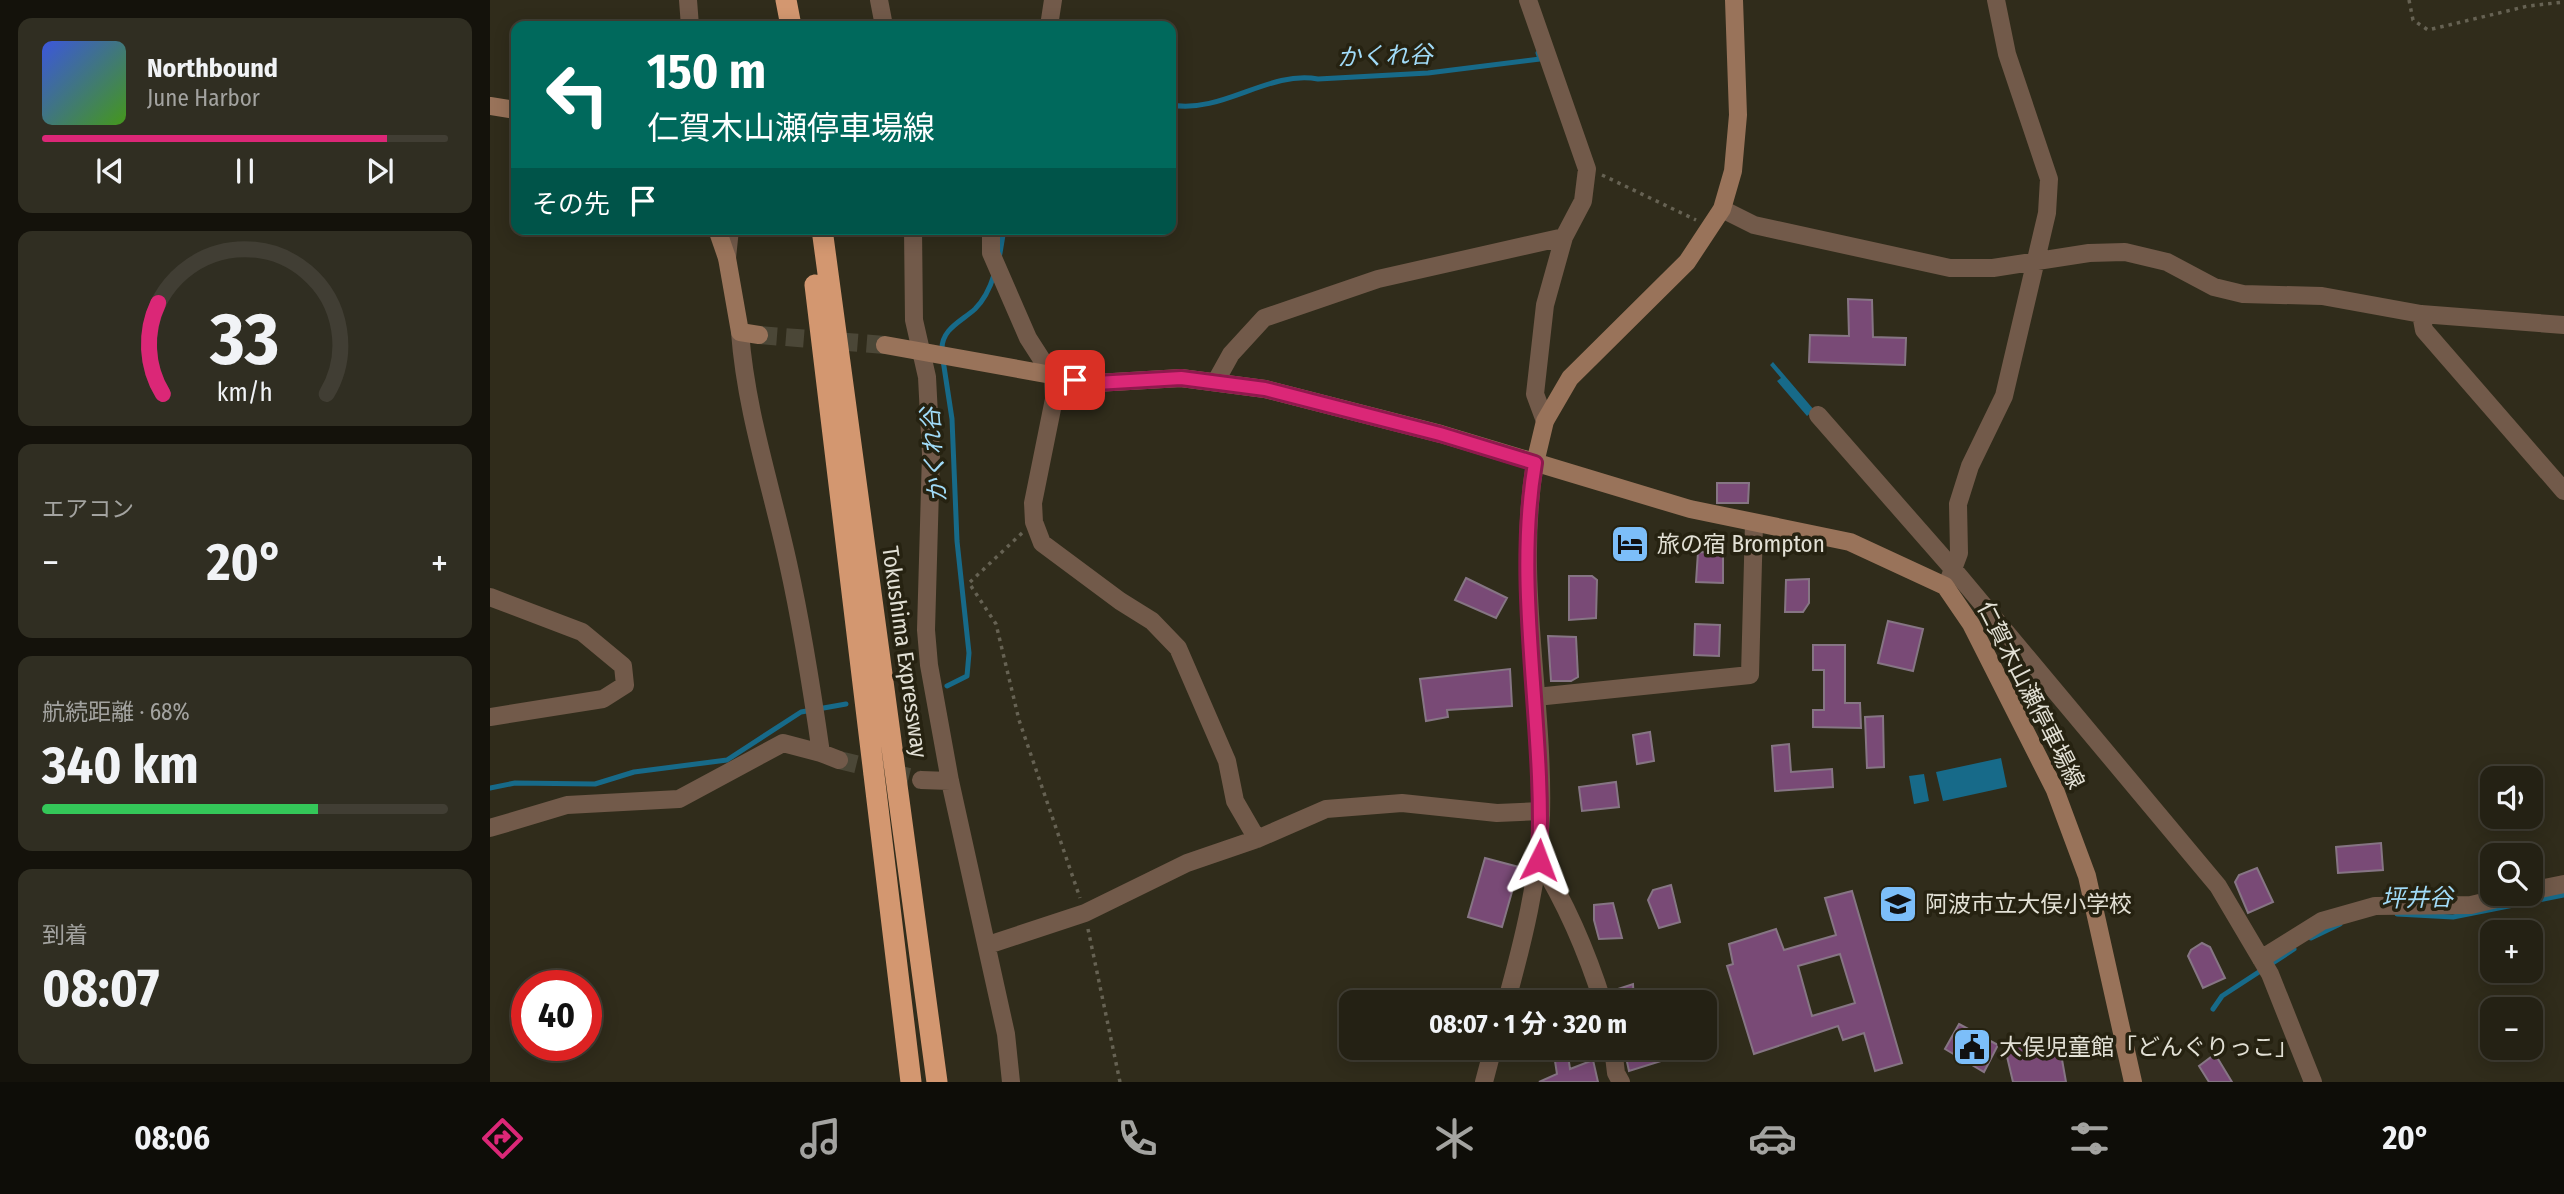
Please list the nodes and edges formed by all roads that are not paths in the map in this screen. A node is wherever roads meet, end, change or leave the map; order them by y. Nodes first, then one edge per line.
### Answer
1 (688, 0) edge
2 (784, 0) edge
3 (878, 0) edge
4 (1053, 0) edge
5 (1528, 0) edge
6 (1734, 0) edge
7 (1996, 0) edge
8 (690, 21) edge
9 (784, 21) edge
10 (790, 21) edge
11 (883, 21) edge
12 (1050, 21) edge
13 (490, 106) edge
14 (511, 109) edge
15 (1722, 209) junction
16 (718, 235) edge
17 (729, 235) edge
18 (809, 235) edge
19 (823, 235) edge
20 (913, 235) edge
21 (991, 235) edge
22 (1564, 237) junction
23 (727, 258) junction
24 (2036, 264) junction
25 (2421, 313) junction
26 (2564, 325) edge
27 (740, 332) junction
28 (759, 335) tunnel mouth
29 (885, 345) tunnel mouth
30 (935, 352) junction
31 (1053, 377) junction
32 (1216, 381) junction
33 (1818, 415) dead end
34 (1545, 421) junction
35 (1535, 463) junction
36 (2564, 491) edge
37 (1754, 523) junction
38 (1954, 570) junction
39 (1945, 586) junction
40 (490, 597) edge
41 (1536, 696) junction
42 (490, 717) edge
43 (821, 753) junction
44 (839, 760) tunnel mouth
45 (921, 780) tunnel mouth
46 (950, 781) junction
47 (1541, 811) junction
48 (490, 828) edge
49 (1257, 839) junction
50 (1539, 860) junction
51 (2564, 884) edge
52 (2543, 888) edge
53 (2480, 903) edge
54 (988, 945) junction
55 (2265, 966) junction
56 (1509, 990) edge
57 (1599, 990) edge
58 (1490, 1060) edge
59 (1614, 1060) edge
60 (911, 1082) edge
61 (937, 1082) edge
62 (1011, 1082) edge
63 (1484, 1082) edge
64 (1621, 1082) edge
65 (2133, 1082) edge
66 (2313, 1082) edge

1 - 8 street
2 - 9 highway
2 - 10 highway
3 - 11 street
4 - 12 street
5 - 22 street
6 - 15 main road
7 - 24 street
13 - 14 main road
15 - 24 street
15 - 34 main road
16 - 23 main road
17 - 23 street
18 - 60 highway, Tokushima Expressway
19 - 61 highway, Tokushima Expressway
20 - 30 street
21 - 31 street
22 - 32 street
22 - 34 street
23 - 27 main road
24 - 25 street
24 - 38 street
25 - 26 street
25 - 36 street
27 - 28 main road
27 - 43 street
29 - 30 main road
30 - 31 main road
30 - 46 street
31 - 32 main road
31 - 49 street
32 - 35 main road
33 - 38 street
34 - 35 main road
35 - 37 main road
35 - 41 street
37 - 39 main road
37 - 41 street
38 - 39 street
38 - 55 street
39 - 65 main road, 仁賀木山瀬停車場線
40 - 42 street
41 - 47 street
43 - 44 street
43 - 48 street
45 - 46 street
46 - 54 street
47 - 49 street
47 - 50 street
49 - 54 street
50 - 56 street
50 - 57 street
51 - 52 street
53 - 55 street
54 - 62 street
55 - 66 street
58 - 63 street
59 - 64 street

